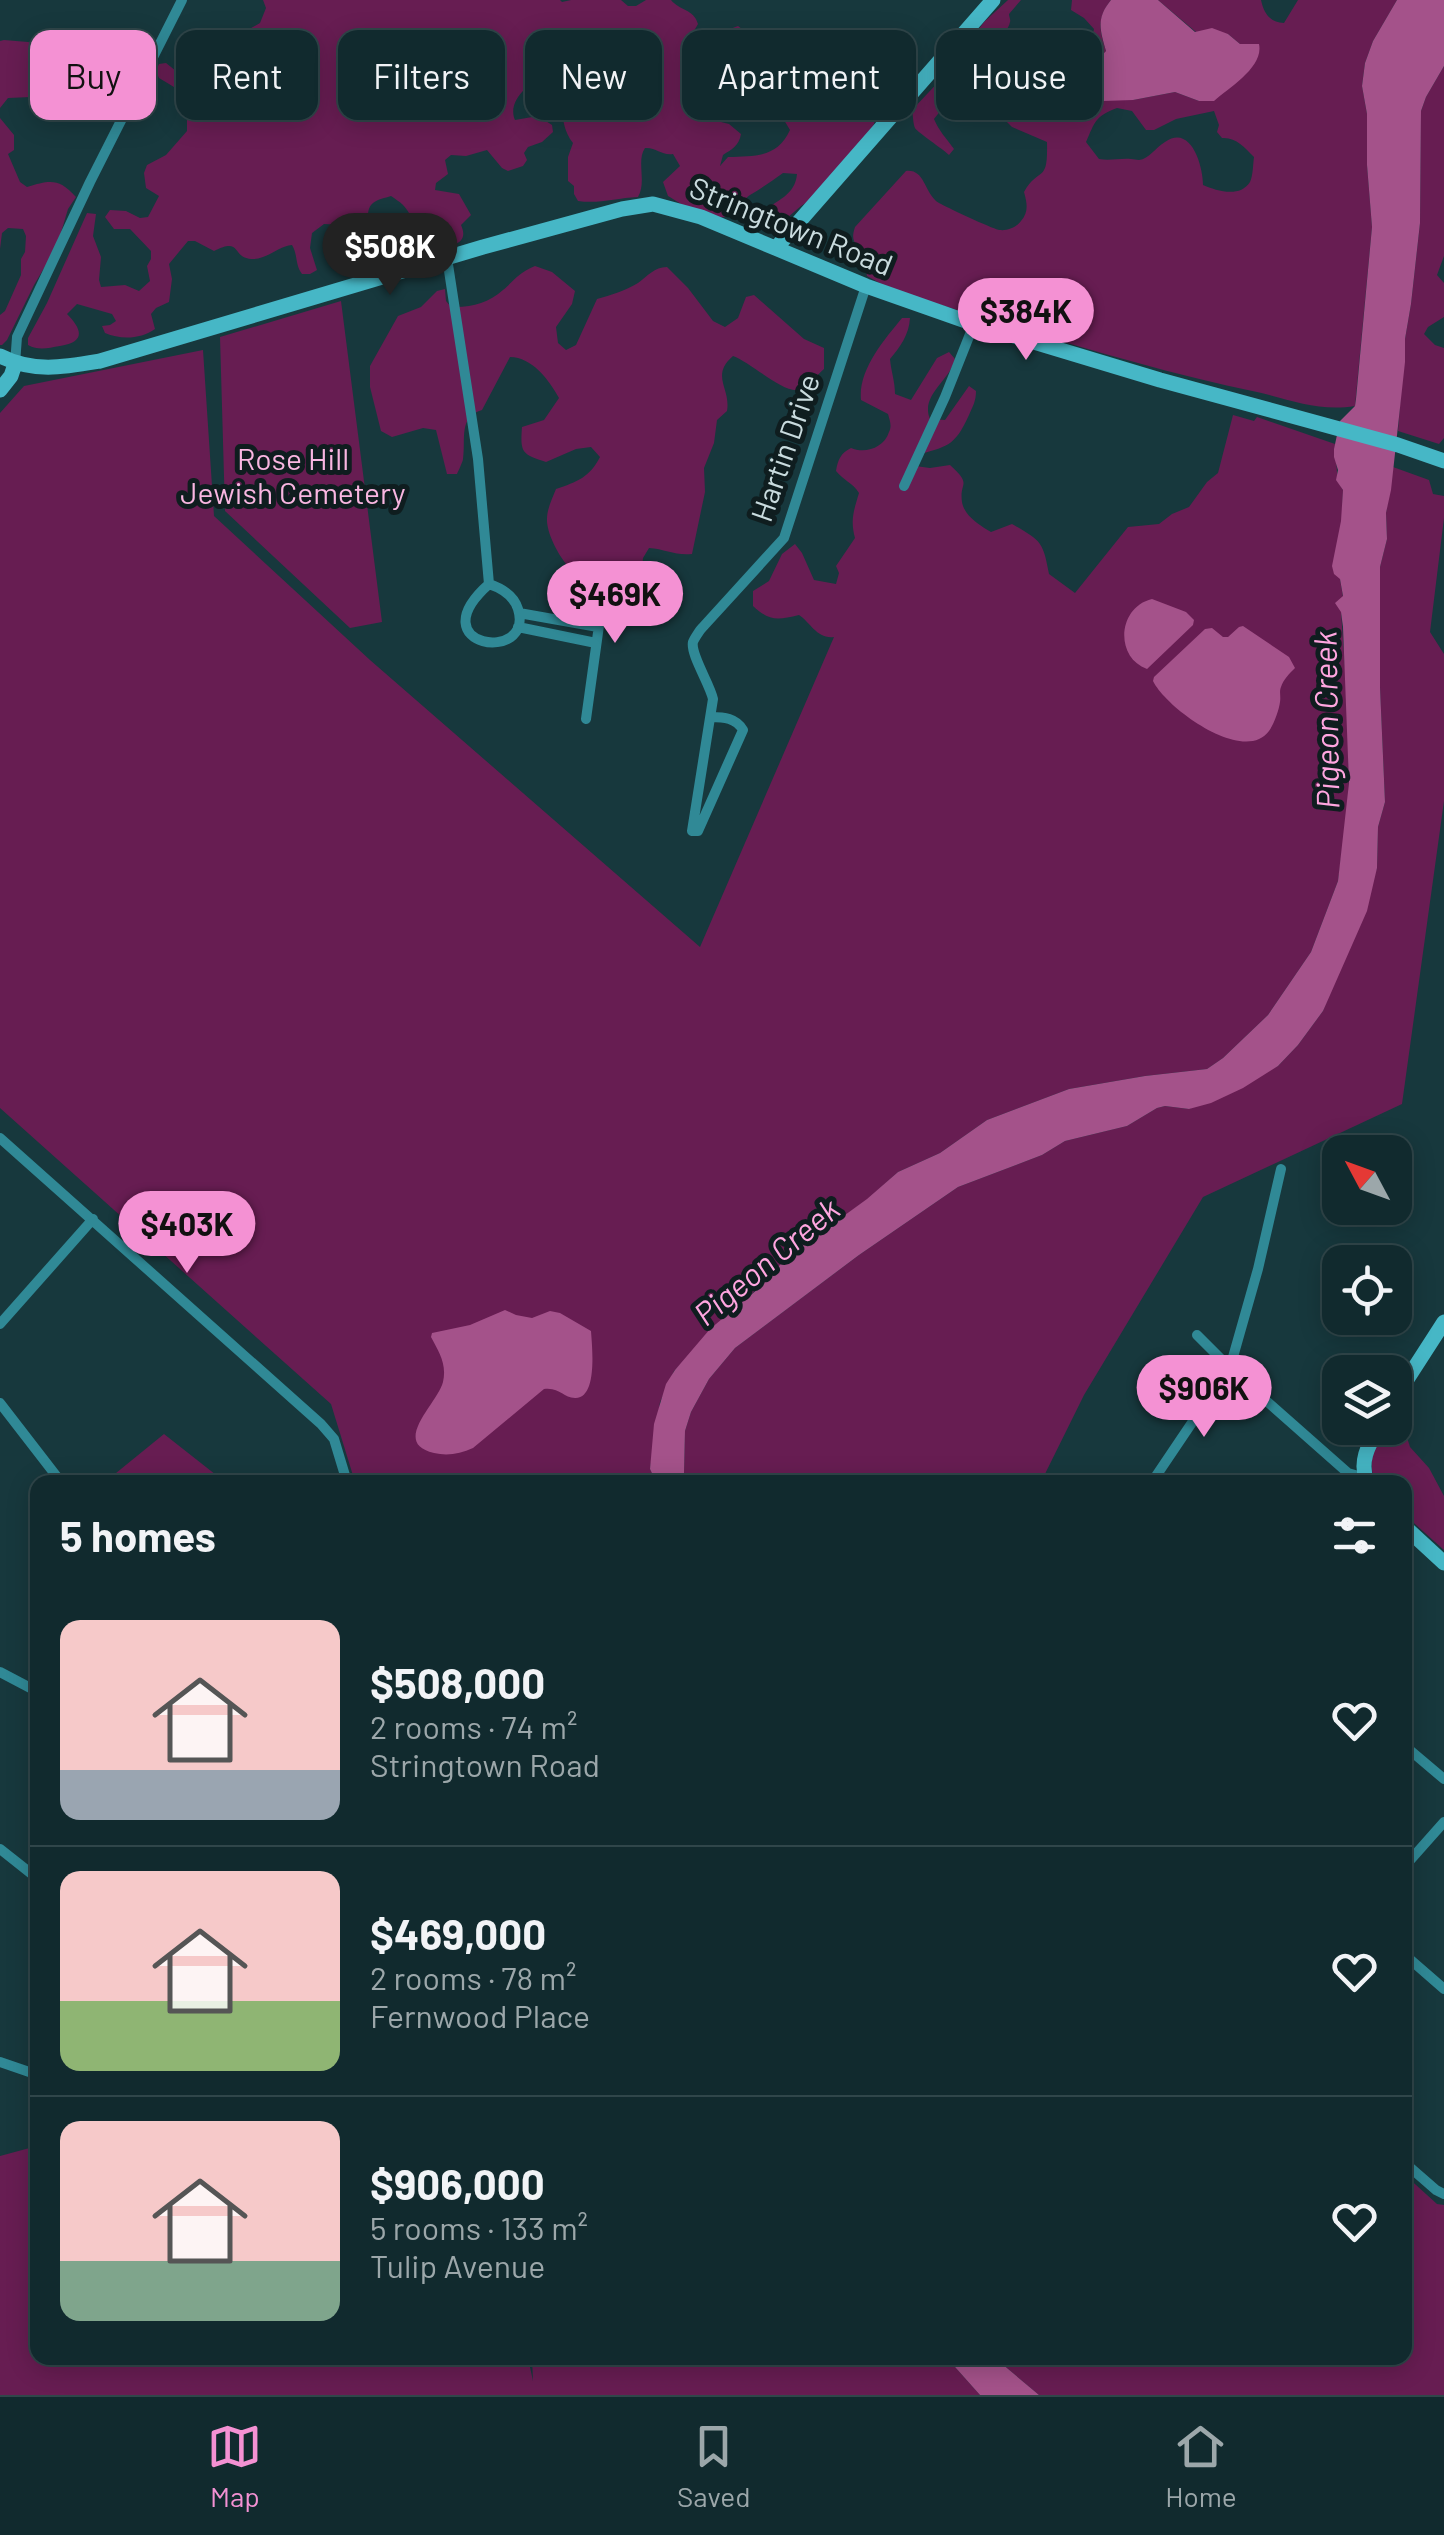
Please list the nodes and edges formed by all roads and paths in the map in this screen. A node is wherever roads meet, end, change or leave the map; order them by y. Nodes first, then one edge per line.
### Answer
1 (182, 0) edge
2 (993, 0) edge
3 (776, 248) junction
4 (447, 258) junction
5 (866, 286) junction
6 (974, 324) junction
7 (7, 360) edge
8 (0, 390) edge
9 (1444, 461) edge
10 (904, 486) dead end
11 (608, 568) dead end
12 (489, 584) junction
13 (519, 613) junction
14 (518, 627) junction
15 (598, 627) junction
16 (596, 642) junction
17 (711, 718) junction
18 (586, 719) dead end
19 (0, 1138) edge
20 (1281, 1169) dead end
21 (93, 1219) junction
22 (1444, 1322) edge
23 (0, 1324) edge
24 (1197, 1335) dead end
25 (1412, 1372) edge
26 (1236, 1374) junction
27 (0, 1402) edge
28 (1370, 1445) edge
29 (57, 1475) edge
30 (345, 1475) edge
31 (1157, 1475) edge
32 (1353, 1475) edge
33 (1362, 1475) edge
34 (1412, 1533) edge
35 (1444, 1563) edge
36 (0, 1672) edge
37 (30, 1688) edge
38 (1412, 1752) edge
39 (1444, 1779) edge
40 (1444, 1822) edge
41 (0, 1848) edge
42 (1412, 1858) edge
43 (30, 1872) edge
44 (1412, 1961) edge
45 (1444, 1989) edge
46 (0, 2062) edge
47 (30, 2072) edge
48 (1412, 2169) edge
49 (1444, 2194) edge

1 - 7 street
2 - 3 main road
3 - 4 main road, Stringtown Road
3 - 5 main road, Stringtown Road
4 - 7 main road, Stringtown Road
4 - 12 street
5 - 6 main road, Stringtown Road
5 - 17 street, Hartin Drive
6 - 9 main road, Stringtown Road
6 - 10 street
7 - 8 main road
11 - 15 street
12 - 13 street
12 - 14 street
13 - 14 street
13 - 15 street
14 - 16 street
15 - 16 street
16 - 18 street
17 - 17 street, Hartin Drive
19 - 21 street
20 - 26 street
21 - 23 street
21 - 30 street
22 - 25 main road
24 - 26 street
26 - 31 street
26 - 32 street
27 - 29 street
28 - 33 main road
34 - 35 main road
36 - 37 street
38 - 39 street
40 - 42 street
41 - 43 street
44 - 45 street
46 - 47 street
48 - 49 street

